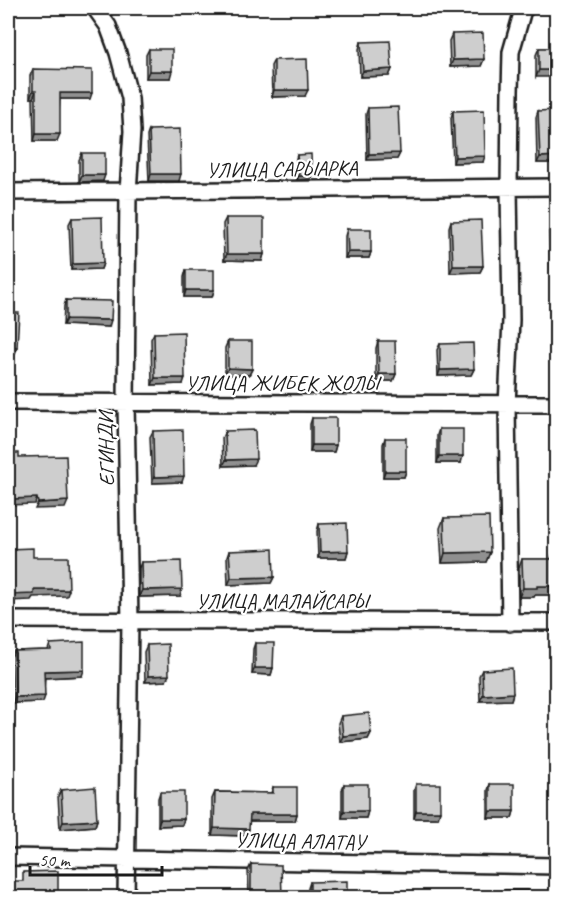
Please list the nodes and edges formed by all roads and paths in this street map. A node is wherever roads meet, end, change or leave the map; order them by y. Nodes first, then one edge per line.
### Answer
1 (95, 8) edge
2 (524, 8) edge
3 (556, 187) edge
4 (509, 188) junction
5 (8, 192) edge
6 (128, 192) junction
7 (8, 402) edge
8 (126, 403) junction
9 (556, 404) edge
10 (507, 405) junction
11 (8, 620) edge
12 (130, 621) junction
13 (556, 622) edge
14 (510, 623) junction
15 (8, 857) edge
16 (127, 860) junction
17 (556, 866) edge
18 (126, 897) edge

1 - 6 street, ЕГИНДИ
2 - 4 street
3 - 4 street, УЛИЦА САРЫАРКА
4 - 6 street, УЛИЦА САРЫАРКА
4 - 10 street
5 - 6 street, УЛИЦА САРЫАРКА
6 - 8 street, ЕГИНДИ
7 - 8 street, УЛИЦА ЖИБЕК ЖОЛЫ
8 - 10 street, УЛИЦА ЖИБЕК ЖОЛЫ
8 - 12 street, ЕГИНДИ
9 - 10 street, УЛИЦА ЖИБЕК ЖОЛЫ
10 - 14 street
11 - 12 street, УЛИЦА МАЛАЙСАРЫ
12 - 14 street, УЛИЦА МАЛАЙСАРЫ
12 - 16 street, ЕГИНДИ
13 - 14 street, УЛИЦА МАЛАЙСАРЫ
15 - 16 street, УЛИЦА АЛАТАУ
16 - 17 street, УЛИЦА АЛАТАУ
16 - 18 street, ЕГИНДИ

